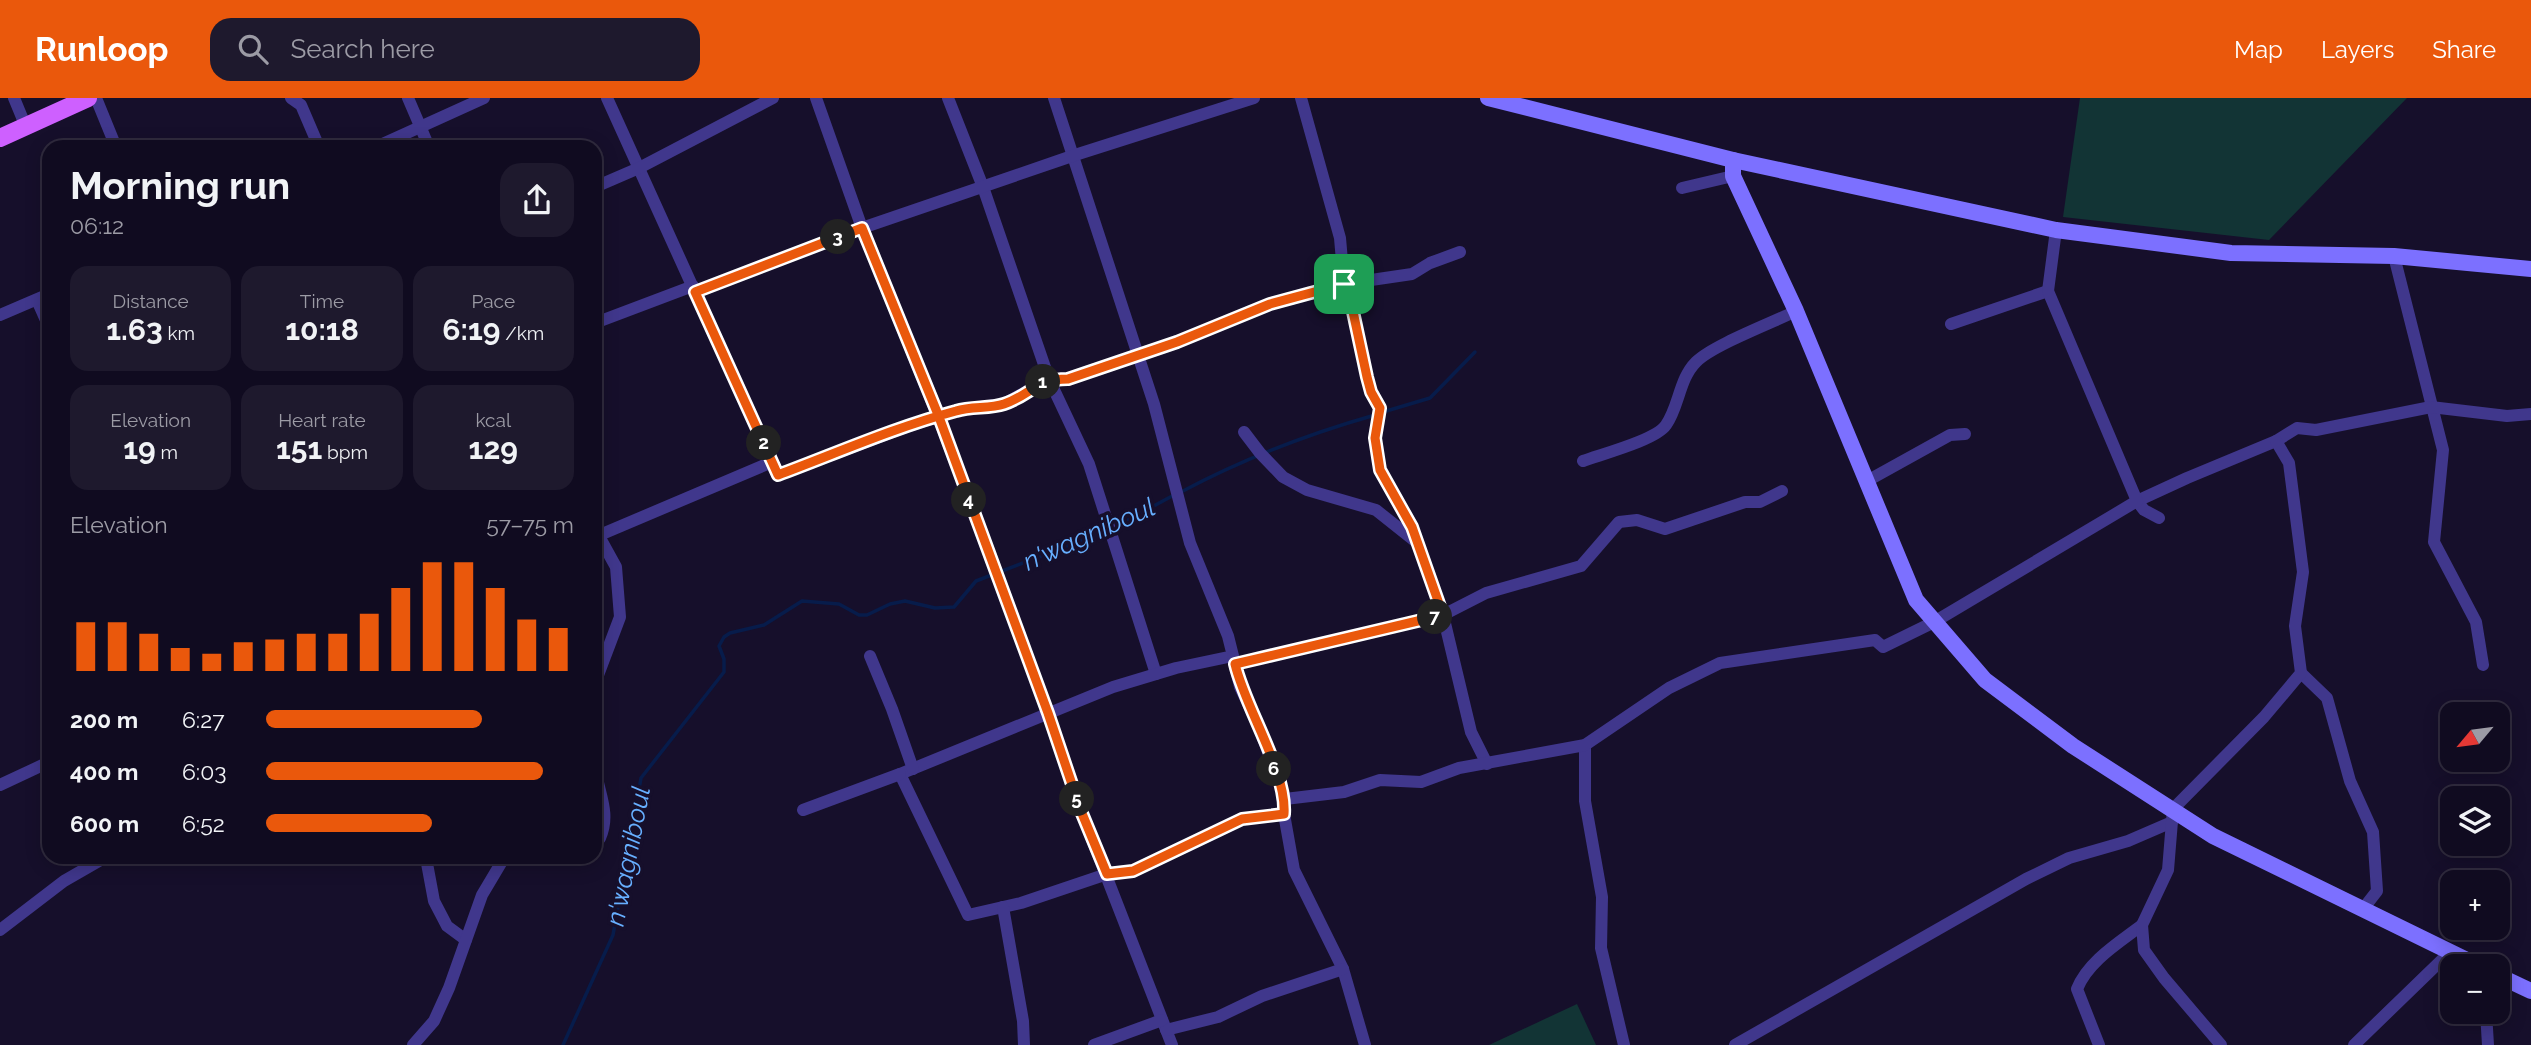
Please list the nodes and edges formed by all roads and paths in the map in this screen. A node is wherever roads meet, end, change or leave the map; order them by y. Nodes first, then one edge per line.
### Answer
1 (14, 98) edge
2 (88, 98) edge
3 (96, 98) edge
4 (291, 98) edge
5 (408, 98) edge
6 (484, 98) edge
7 (607, 98) edge
8 (773, 98) edge
9 (816, 98) edge
10 (948, 98) edge
11 (1054, 98) edge
12 (1254, 98) edge
13 (1301, 98) edge
14 (1488, 98) edge
15 (420, 126) junction
16 (26, 127) junction
17 (0, 138) edge
18 (113, 140) edge
19 (316, 140) edge
20 (391, 140) edge
21 (426, 140) edge
22 (1075, 155) junction
23 (639, 168) junction
24 (1733, 168) junction
25 (602, 184) edge
26 (983, 187) junction
27 (1682, 188) dead end
28 (862, 228) junction
29 (2056, 230) junction
30 (1460, 252) dead end
31 (2394, 257) junction
32 (2531, 268) edge
33 (1344, 284) junction
34 (694, 289) junction
35 (2048, 291) junction
36 (42, 297) edge
37 (1797, 311) junction
38 (0, 315) edge
39 (602, 321) edge
40 (1951, 324) dead end
41 (1139, 354) junction
42 (1049, 379) junction
43 (2431, 407) junction
44 (2531, 414) edge
45 (939, 417) junction
46 (1244, 432) dead end
47 (1965, 435) dead end
48 (2276, 441) junction
49 (1583, 461) dead end
50 (772, 462) junction
51 (1867, 481) junction
52 (1782, 491) dead end
53 (2137, 501) junction
54 (2159, 518) dead end
55 (602, 532) edge
56 (602, 544) edge
57 (1418, 544) junction
58 (1443, 615) junction
59 (1934, 622) junction
60 (870, 656) dead end
61 (1234, 660) junction
62 (602, 664) edge
63 (2483, 665) dead end
64 (2301, 673) junction
65 (1156, 674) junction
66 (1048, 713) junction
67 (1585, 745) junction
68 (1487, 764) junction
69 (42, 765) edge
70 (907, 772) junction
71 (0, 785) edge
72 (602, 793) edge
73 (1285, 799) junction
74 (803, 810) dead end
75 (1284, 814) junction
76 (2172, 815) junction
77 (602, 833) edge
78 (94, 864) edge
79 (427, 864) edge
80 (500, 864) edge
81 (1107, 874) junction
82 (1003, 907) junction
83 (2363, 909) junction
84 (2142, 925) junction
85 (0, 930) edge
86 (466, 940) junction
87 (2450, 952) junction
88 (2454, 954) edge
89 (1343, 969) junction
90 (2510, 984) edge
91 (2531, 991) edge
92 (2487, 1024) edge
93 (1164, 1025) junction
94 (413, 1045) edge
95 (1024, 1045) edge
96 (1094, 1045) edge
97 (1172, 1045) edge
98 (1365, 1045) edge
99 (1623, 1045) edge
100 (1735, 1045) edge
101 (2099, 1045) edge
102 (2221, 1045) edge
103 (2354, 1045) edge
104 (2488, 1045) edge

1 - 16 street
2 - 16 main road
3 - 18 street
4 - 19 street
5 - 15 street
6 - 15 street
7 - 23 street
8 - 23 street
9 - 28 street
10 - 26 street
11 - 22 street
12 - 22 street
13 - 33 street
14 - 24 main road
15 - 20 street
15 - 21 street
16 - 17 main road
22 - 26 street
22 - 41 street
23 - 25 street
23 - 34 street
24 - 27 street
24 - 29 main road
24 - 37 main road
26 - 28 street
26 - 42 street
28 - 34 street
28 - 45 street
29 - 31 main road
29 - 35 street
30 - 33 street
31 - 32 main road
31 - 43 street
33 - 41 street
33 - 57 street
34 - 39 street
34 - 50 street
35 - 40 street
35 - 53 street
36 - 38 street
37 - 49 street
37 - 51 main road
41 - 42 street
41 - 61 street
42 - 45 street
42 - 65 street
43 - 44 street
43 - 48 street
43 - 63 street
45 - 50 street
45 - 66 street
46 - 57 street
47 - 51 street
48 - 53 street
48 - 64 street
50 - 55 street
51 - 59 main road
52 - 58 street
53 - 54 street
53 - 59 street
56 - 62 street
57 - 58 street
58 - 61 street
58 - 68 street
59 - 67 street
59 - 76 main road
60 - 70 street
61 - 65 street
61 - 73 street
64 - 76 street
64 - 83 street
65 - 66 street
66 - 70 street
66 - 81 street
67 - 68 street
67 - 99 street
68 - 73 street
69 - 71 street
70 - 74 street
70 - 82 street
72 - 77 street
73 - 75 street
75 - 81 street
75 - 89 street
76 - 83 main road
76 - 84 street
76 - 100 street
78 - 85 street
79 - 86 street
80 - 86 street
81 - 82 street
81 - 93 street
82 - 95 street
83 - 87 main road
84 - 101 street
84 - 102 street
86 - 94 street
87 - 88 main road
87 - 103 street
89 - 93 street
89 - 98 street
90 - 91 main road
92 - 104 street
93 - 96 street
93 - 97 street

